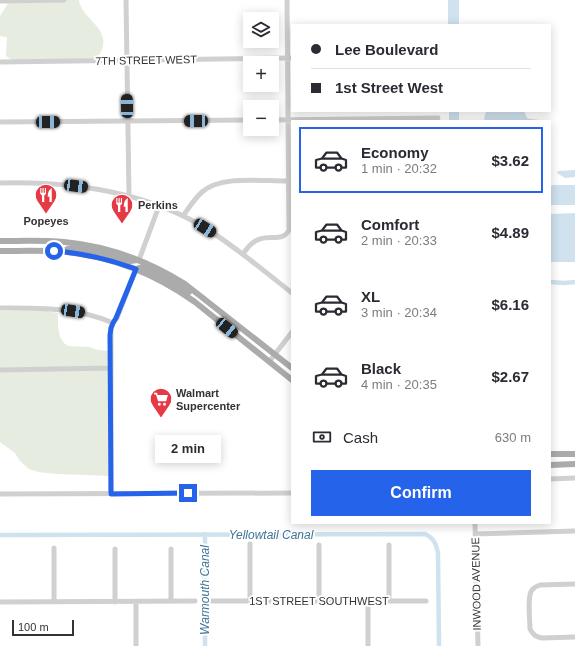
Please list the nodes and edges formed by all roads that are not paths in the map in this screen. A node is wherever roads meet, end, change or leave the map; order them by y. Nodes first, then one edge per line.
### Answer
1 (64, 0) edge
2 (126, 0) edge
3 (287, 0) edge
4 (0, 1) edge
5 (290, 58) edge
6 (127, 60) junction
7 (0, 62) edge
8 (438, 118) dead end
9 (288, 119) junction
10 (243, 120) edge
11 (279, 120) edge
12 (128, 121) junction
13 (0, 122) edge
14 (291, 181) edge
15 (0, 183) edge
16 (129, 196) junction
17 (159, 206) junction
18 (184, 216) junction
19 (0, 241) edge
20 (0, 251) edge
21 (62, 252) junction
22 (243, 254) junction
23 (139, 260) junction
24 (136, 269) junction
25 (291, 292) edge
26 (206, 300) junction
27 (0, 308) edge
28 (113, 323) junction
29 (291, 333) edge
30 (275, 354) junction
31 (269, 362) junction
32 (291, 367) edge
33 (111, 368) junction
34 (0, 370) edge
35 (291, 379) edge
36 (551, 454) edge
37 (575, 454) edge
38 (575, 464) edge
39 (551, 465) edge
40 (575, 478) edge
41 (551, 479) edge
42 (291, 493) edge
43 (0, 494) edge
44 (111, 494) junction
45 (475, 524) edge
46 (575, 531) edge
47 (475, 534) junction
48 (250, 544) dead end
49 (319, 545) dead end
50 (389, 545) dead end
51 (54, 548) dead end
52 (115, 549) dead end
53 (171, 549) dead end
54 (575, 584) edge
55 (171, 601) junction
56 (212, 601) dead end
57 (250, 601) junction
58 (319, 601) junction
59 (368, 601) junction
60 (389, 601) junction
61 (426, 601) dead end
62 (0, 602) edge
63 (54, 602) junction
64 (115, 602) junction
65 (136, 602) junction
66 (195, 602) dead end
67 (575, 637) edge
68 (136, 646) edge
69 (368, 646) edge
70 (478, 646) edge

1 - 4 street
2 - 6 street
3 - 5 street
5 - 6 street, 7TH STREET WEST
5 - 9 street
6 - 7 street, 7TH STREET WEST
6 - 12 street
8 - 9 street
9 - 11 street
9 - 14 street
10 - 12 street
12 - 13 street
12 - 16 street
14 - 18 street
14 - 22 street
15 - 16 street
16 - 17 street
17 - 18 street
17 - 23 street
18 - 22 street
19 - 23 main road
20 - 21 main road
21 - 23 main road
21 - 24 main road
22 - 25 street
23 - 26 main road
24 - 26 main road
24 - 28 street
24 - 31 main road
26 - 30 main road
27 - 28 street
28 - 33 street
29 - 30 street
30 - 31 street
30 - 32 main road
31 - 35 main road
33 - 34 street
33 - 44 street
36 - 37 main road
38 - 39 main road
40 - 41 street
42 - 44 street
43 - 44 street
45 - 47 street, INWOOD AVENUE
46 - 47 street
47 - 70 street, INWOOD AVENUE
48 - 57 street
49 - 58 street
50 - 60 street
51 - 63 street
52 - 64 street
53 - 55 street
54 - 67 street
55 - 65 street
55 - 66 street
56 - 57 street, 1ST STREET SOUTHWEST
57 - 58 street, 1ST STREET SOUTHWEST
58 - 59 street, 1ST STREET SOUTHWEST
59 - 60 street, 1ST STREET SOUTHWEST
59 - 69 street
60 - 61 street, 1ST STREET SOUTHWEST
62 - 63 street
63 - 64 street
64 - 65 street
65 - 68 street

